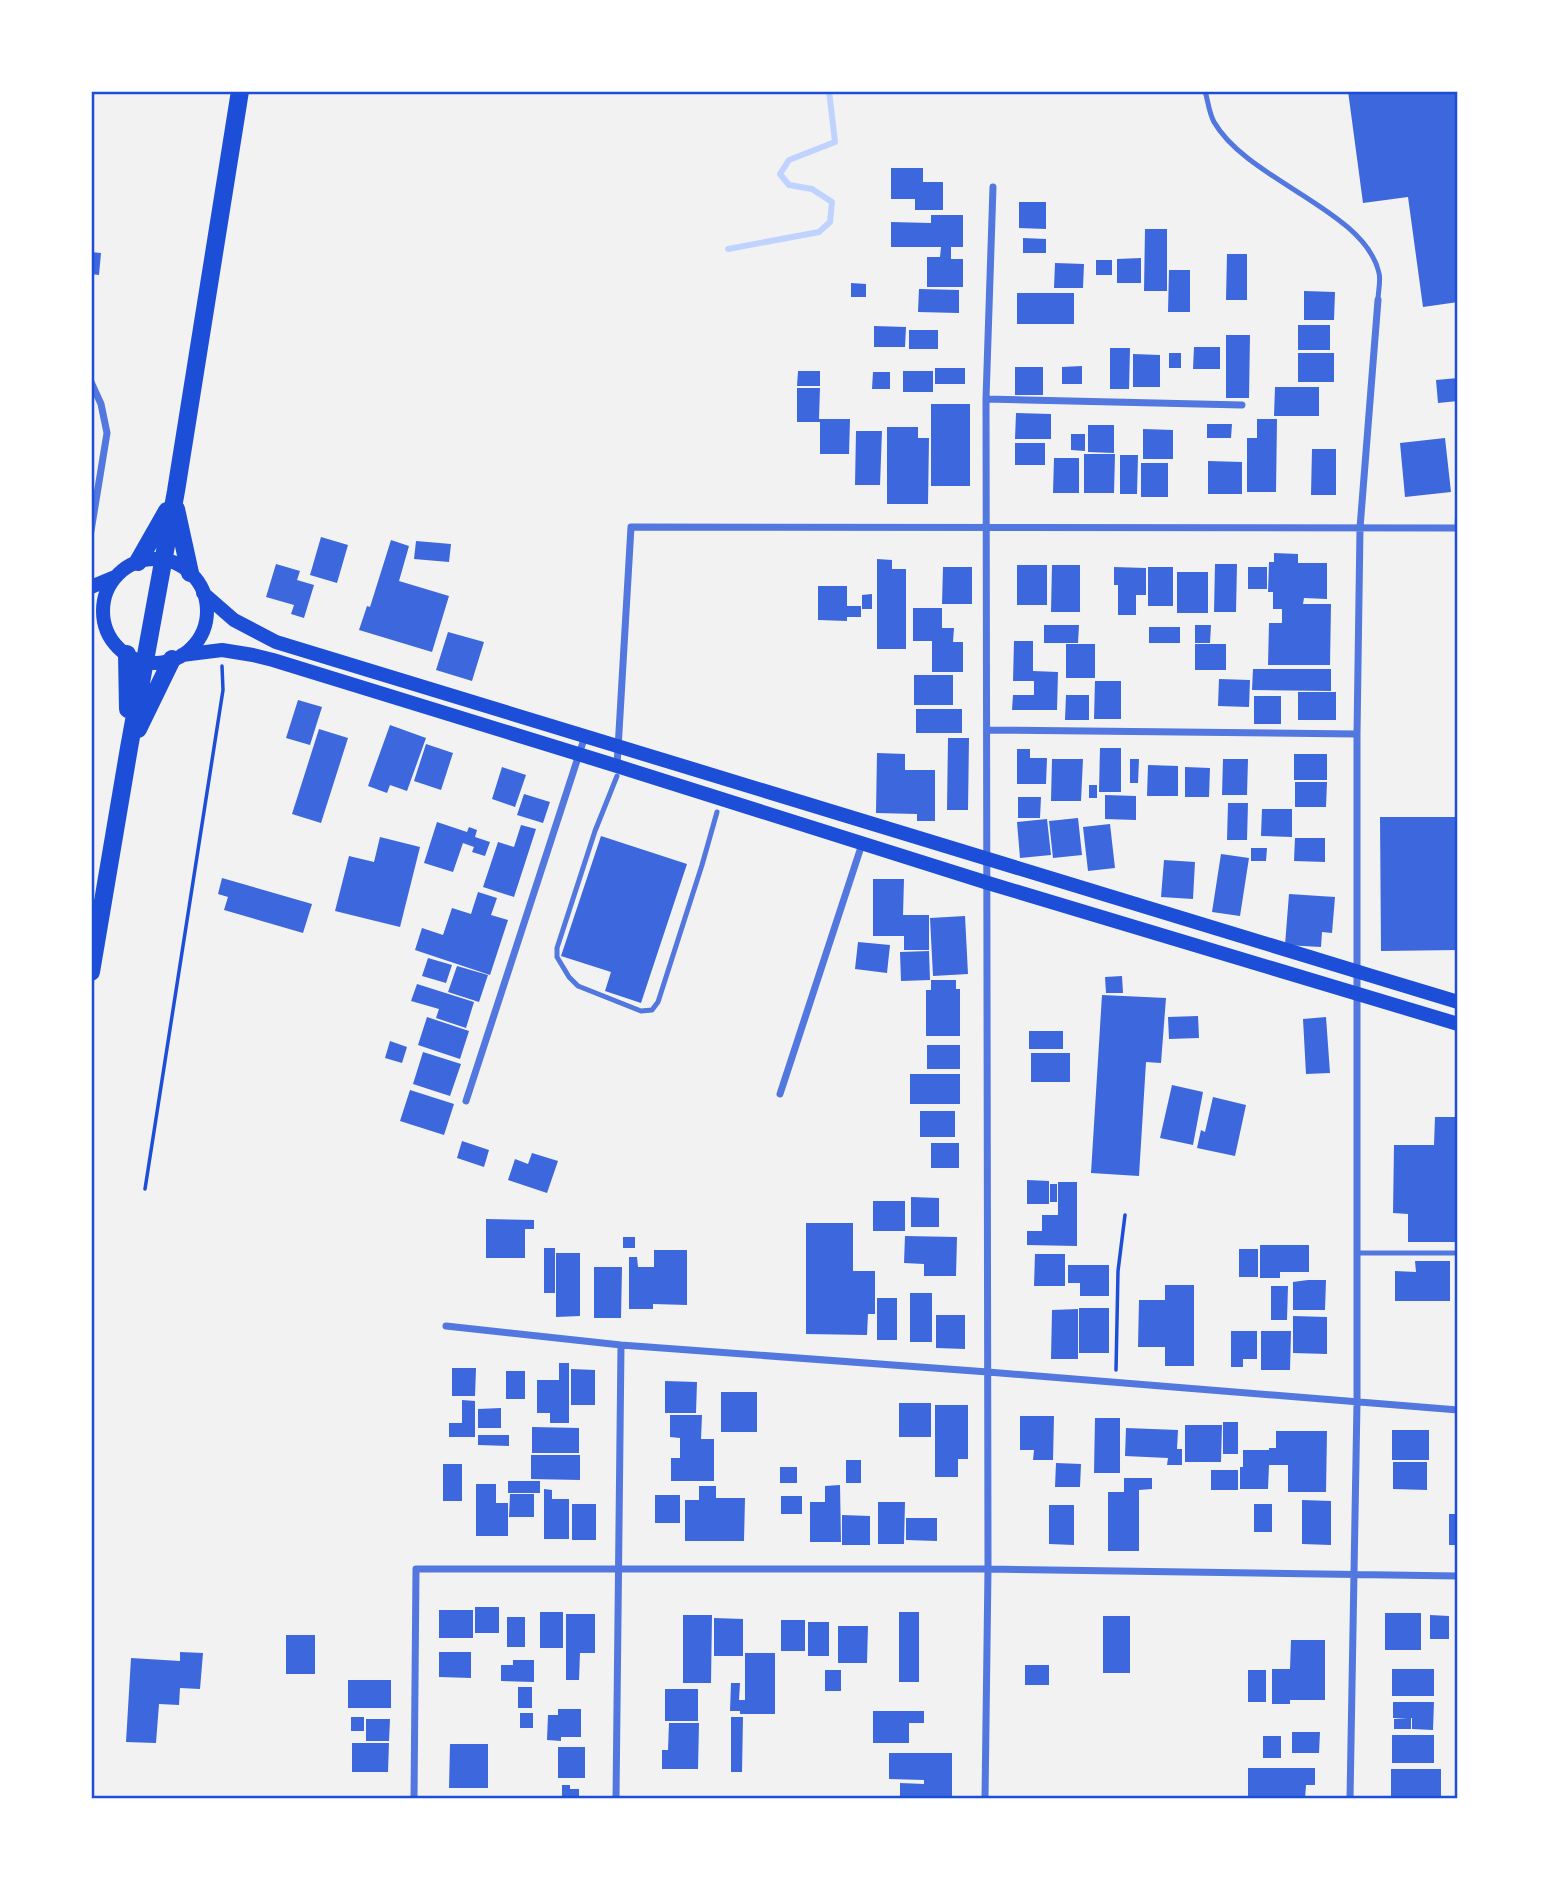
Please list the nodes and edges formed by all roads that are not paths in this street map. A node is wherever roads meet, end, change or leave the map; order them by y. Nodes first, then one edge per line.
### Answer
1 (240, 91) edge
2 (1205, 91) edge
3 (993, 187) dead end
4 (1378, 300) joint
5 (91, 382) edge
6 (986, 399) junction
7 (1242, 405) dead end
8 (174, 499) junction
9 (1458, 505) edge
10 (988, 528) junction
11 (1360, 528) junction
12 (1457, 528) edge
13 (91, 531) edge
14 (163, 559) junction
15 (138, 562) junction
16 (190, 573) junction
17 (115, 577) junction
18 (91, 587) edge
19 (203, 593) junction
20 (91, 611) edge
21 (104, 624) junction
22 (127, 654) junction
23 (177, 657) junction
24 (145, 661) junction
25 (988, 730) junction
26 (1357, 734) junction
27 (586, 735) junction
28 (619, 746) junction
29 (129, 748) junction
30 (580, 755) junction
31 (696, 768) junction
32 (620, 770) junction
33 (801, 801) junction
34 (717, 812) dead end
35 (794, 822) junction
36 (862, 843) junction
37 (988, 859) junction
38 (988, 883) junction
39 (1184, 919) junction
40 (1176, 939) junction
41 (1358, 971) junction
42 (91, 972) edge
43 (1358, 995) junction
44 (1458, 1002) edge
45 (1458, 1024) edge
46 (780, 1094) dead end
47 (466, 1101) dead end
48 (1357, 1252) junction
49 (1458, 1253) edge
50 (446, 1326) dead end
51 (621, 1345) junction
52 (988, 1373) junction
53 (1357, 1403) junction
54 (1458, 1410) edge
55 (619, 1569) junction
56 (988, 1569) junction
57 (1353, 1574) junction
58 (1458, 1576) edge
59 (414, 1799) edge
60 (616, 1799) edge
61 (985, 1799) edge
62 (1350, 1799) edge

1 - 8 highway
2 - 4 lane
3 - 6 street
4 - 11 street
5 - 13 street
6 - 7 street
6 - 10 street
8 - 14 highway
8 - 15 highway
8 - 16 highway
9 - 12 lane
10 - 11 street
10 - 25 street
10 - 28 street
11 - 12 street
11 - 26 street
14 - 15 main road
14 - 16 main road
14 - 24 highway
15 - 17 main road
16 - 19 main road
17 - 18 main road
17 - 21 main road
19 - 23 main road
19 - 27 main road
20 - 21 main road
21 - 22 main road
22 - 24 main road
22 - 29 highway
23 - 24 main road
23 - 29 highway
23 - 30 main road
24 - 29 highway
25 - 26 street
25 - 37 street
26 - 41 street
27 - 28 main road
27 - 30 street
28 - 31 main road
28 - 32 street
29 - 42 highway
30 - 32 main road
30 - 47 street
31 - 32 main road
31 - 33 main road
32 - 34 lane
32 - 35 main road
33 - 35 main road
33 - 37 main road
35 - 36 main road
36 - 38 main road
36 - 46 street
37 - 38 street
37 - 39 main road
38 - 40 main road
38 - 52 street
39 - 40 main road
39 - 41 main road
40 - 43 main road
41 - 43 street
41 - 44 main road
43 - 45 main road
43 - 48 street
48 - 49 lane
48 - 53 street
50 - 51 street
51 - 52 street
51 - 55 street
52 - 53 street
52 - 56 street
53 - 54 street
53 - 57 street
55 - 56 street
55 - 59 street
55 - 60 street
56 - 57 street
56 - 61 street
57 - 58 street
57 - 62 street

